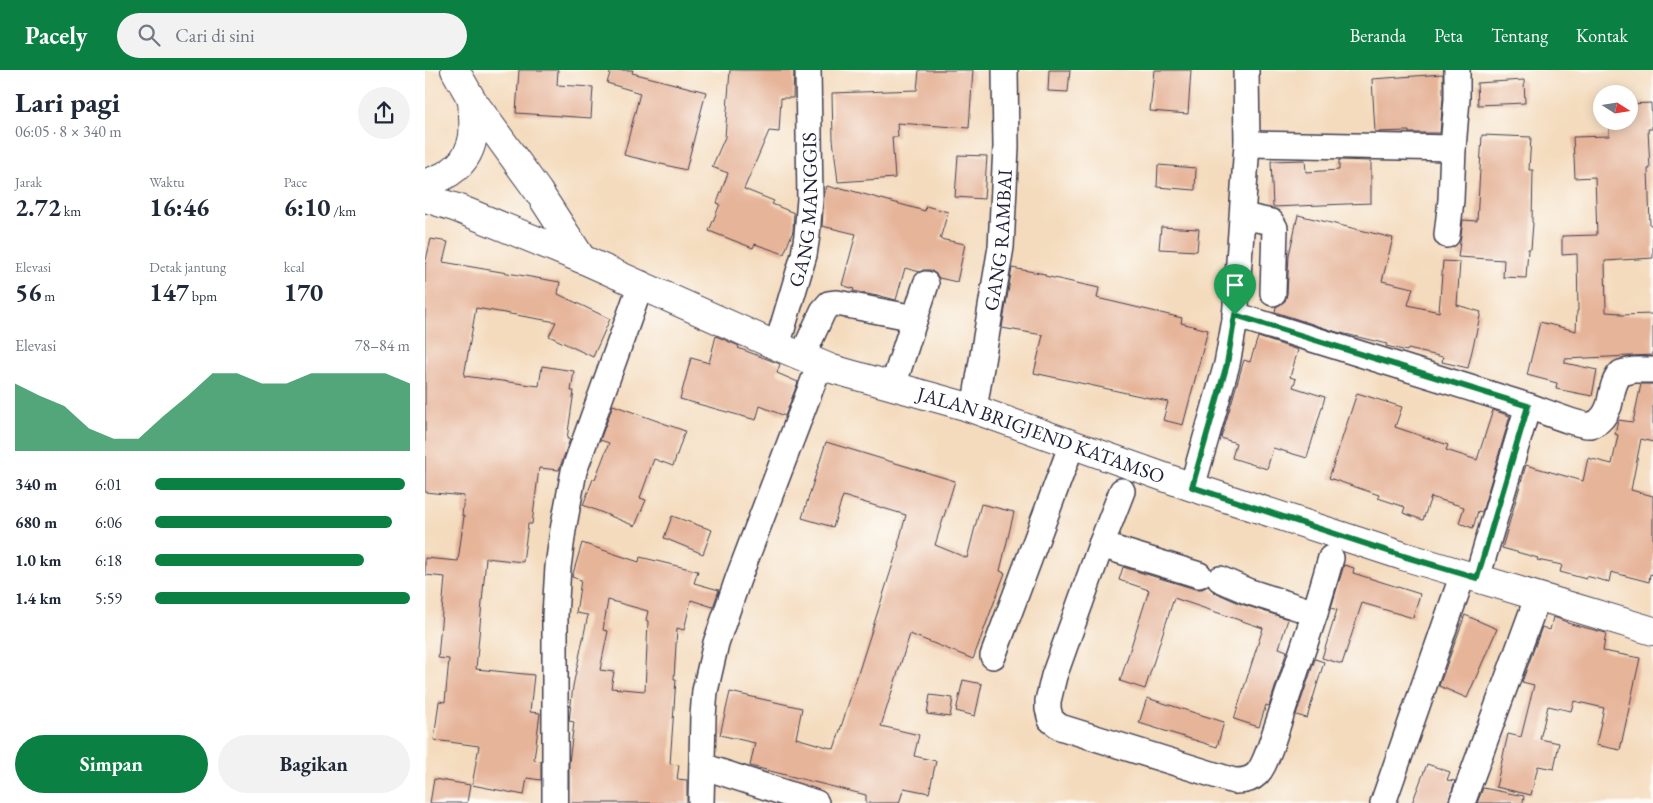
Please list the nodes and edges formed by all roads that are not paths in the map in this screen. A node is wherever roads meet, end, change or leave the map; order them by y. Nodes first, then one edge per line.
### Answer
1 (455, 70) edge
2 (808, 70) edge
3 (1005, 70) edge
4 (1246, 70) edge
5 (1457, 70) edge
6 (472, 100) junction
7 (1247, 144) junction
8 (1453, 148) junction
9 (425, 184) edge
10 (425, 198) edge
11 (1243, 216) junction
12 (1447, 236) dead end
13 (582, 259) junction
14 (641, 284) junction
15 (926, 284) dead end
16 (1273, 293) dead end
17 (1235, 315) junction
18 (915, 318) junction
19 (777, 346) junction
20 (811, 360) junction
21 (1653, 370) edge
22 (893, 386) junction
23 (1528, 406) junction
24 (974, 409) junction
25 (1072, 444) junction
26 (1126, 478) junction
27 (1192, 487) junction
28 (1101, 545) junction
29 (1334, 545) junction
30 (1470, 576) junction
31 (1538, 596) junction
32 (1315, 613) junction
33 (1653, 631) edge
34 (993, 656) dead end
35 (702, 766) junction
36 (555, 803) edge
37 (701, 803) edge
38 (816, 803) edge
39 (1383, 803) edge
40 (1462, 803) edge

1 - 6 main road
2 - 19 street, GANG MANGGIS
3 - 24 street, GANG RAMBAI
4 - 7 street
5 - 8 street
6 - 9 main road
6 - 13 main road
7 - 8 street
7 - 11 street
8 - 12 street
10 - 13 main road, JALAN BRIGJEND KATAMSO
11 - 16 street
11 - 17 street
13 - 14 main road, JALAN BRIGJEND KATAMSO
14 - 19 main road, JALAN BRIGJEND KATAMSO
14 - 36 street
15 - 18 street
17 - 23 street
17 - 27 street
18 - 20 street
18 - 22 street
19 - 20 main road, JALAN BRIGJEND KATAMSO
20 - 22 main road, JALAN BRIGJEND KATAMSO
20 - 35 street
21 - 23 street
22 - 24 main road, JALAN BRIGJEND KATAMSO
23 - 30 street
24 - 25 main road, JALAN BRIGJEND KATAMSO
25 - 26 main road, JALAN BRIGJEND KATAMSO
25 - 34 street
26 - 27 main road, JALAN BRIGJEND KATAMSO
26 - 28 street
27 - 29 main road, JALAN BRIGJEND KATAMSO
28 - 32 street
28 - 32 street
29 - 30 main road, JALAN BRIGJEND KATAMSO
29 - 32 street
30 - 31 main road, JALAN BRIGJEND KATAMSO
30 - 39 street
31 - 33 main road, JALAN BRIGJEND KATAMSO
31 - 40 street
35 - 37 street
35 - 38 street

